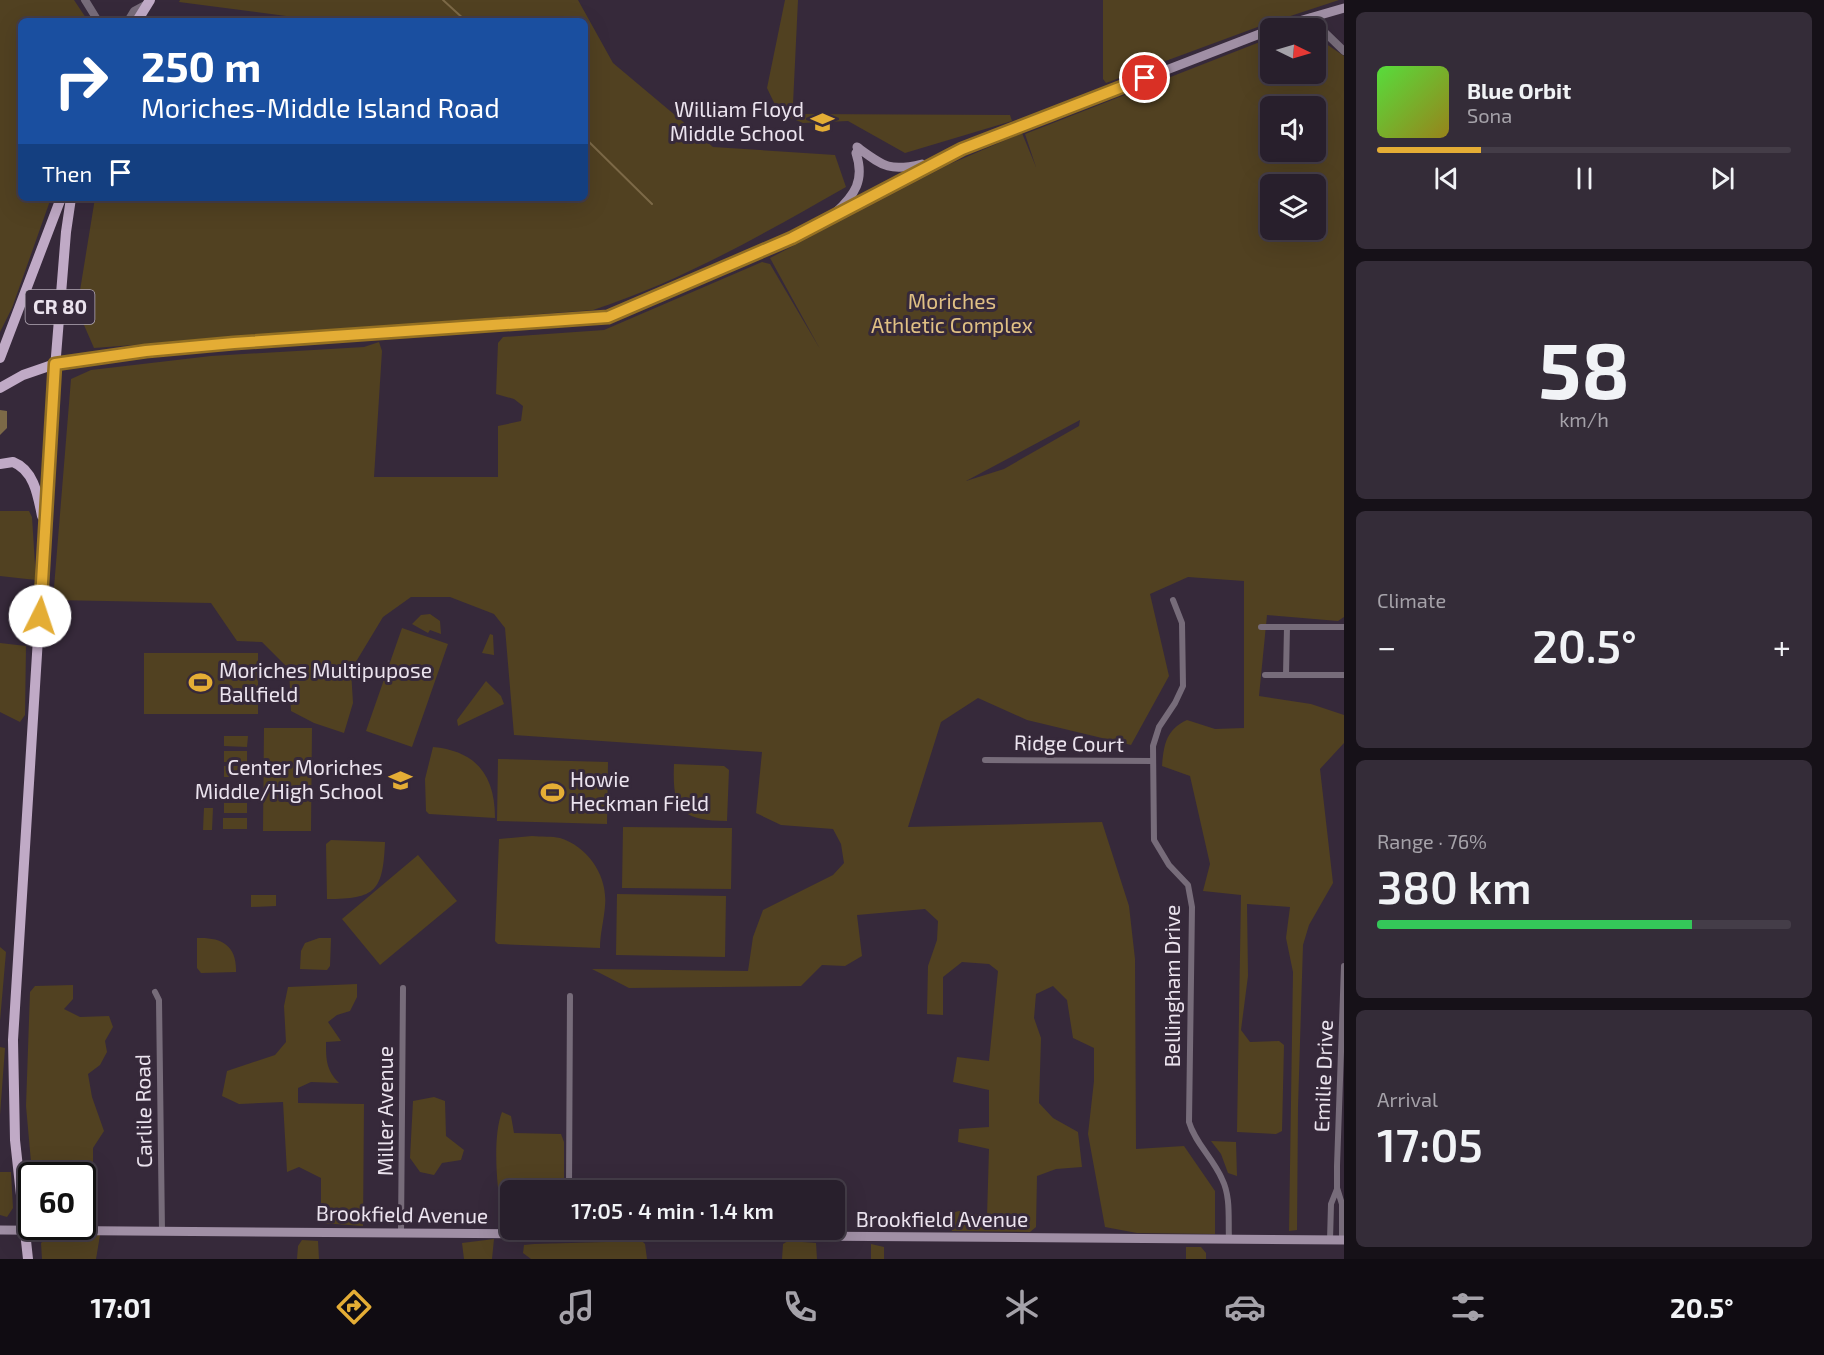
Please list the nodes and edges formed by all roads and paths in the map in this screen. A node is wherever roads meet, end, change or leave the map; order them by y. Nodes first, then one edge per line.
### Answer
1 (85, 0) edge
2 (149, 2) edge
3 (1344, 8) edge
4 (96, 18) edge
5 (130, 18) edge
6 (139, 18) edge
7 (1310, 18) edge
8 (1260, 34) edge
9 (1326, 34) edge
10 (1344, 51) edge
11 (939, 160) junction
12 (60, 201) edge
13 (71, 201) edge
14 (828, 220) junction
15 (0, 358) edge
16 (55, 364) junction
17 (0, 388) edge
18 (0, 464) edge
19 (45, 533) junction
20 (1173, 600) dead end
21 (1261, 627) dead end
22 (1287, 627) junction
23 (1344, 627) edge
24 (1265, 675) dead end
25 (1286, 675) junction
26 (1344, 675) edge
27 (986, 760) dead end
28 (1153, 761) junction
29 (1344, 966) edge
30 (402, 988) dead end
31 (155, 992) dead end
32 (570, 996) dead end
33 (1340, 1166) edge
34 (18, 1170) edge
35 (569, 1180) edge
36 (1337, 1188) junction
37 (1331, 1209) junction
38 (1342, 1209) junction
39 (0, 1230) edge
40 (18, 1230) edge
41 (96, 1231) edge
42 (162, 1231) junction
43 (500, 1233) edge
44 (401, 1234) junction
45 (845, 1235) edge
46 (1229, 1239) junction
47 (25, 1240) edge
48 (1330, 1240) junction
49 (1343, 1240) edge
50 (28, 1259) edge

1 - 4 street
2 - 5 street
2 - 6 main road
3 - 7 main road
8 - 11 main road
9 - 10 street
11 - 14 main road
11 - 14 main road
12 - 15 main road, CR 80
13 - 16 main road, CR 80
14 - 16 main road
16 - 17 main road
16 - 19 main road
18 - 19 main road
19 - 34 main road
20 - 28 street, Bellingham Drive
21 - 22 street
22 - 23 street
22 - 25 street
24 - 25 street
25 - 26 street
27 - 28 street, Ridge Court
28 - 46 street, Bellingham Drive
29 - 33 street, Emilie Drive
30 - 44 street, Miller Avenue
31 - 42 street, Carlile Road
32 - 35 street
33 - 36 street, Emilie Drive
36 - 37 street, Emilie Drive
36 - 38 street, Emilie Drive
37 - 38 street
37 - 48 street, Emilie Drive
38 - 49 street, Emilie Drive
39 - 40 main road, Brookfield Avenue
41 - 42 main road, Brookfield Avenue
42 - 44 main road, Brookfield Avenue
43 - 44 main road, Brookfield Avenue
45 - 46 main road, Brookfield Avenue
46 - 48 main road, Brookfield Avenue
47 - 50 main road
48 - 49 main road, Brookfield Avenue

